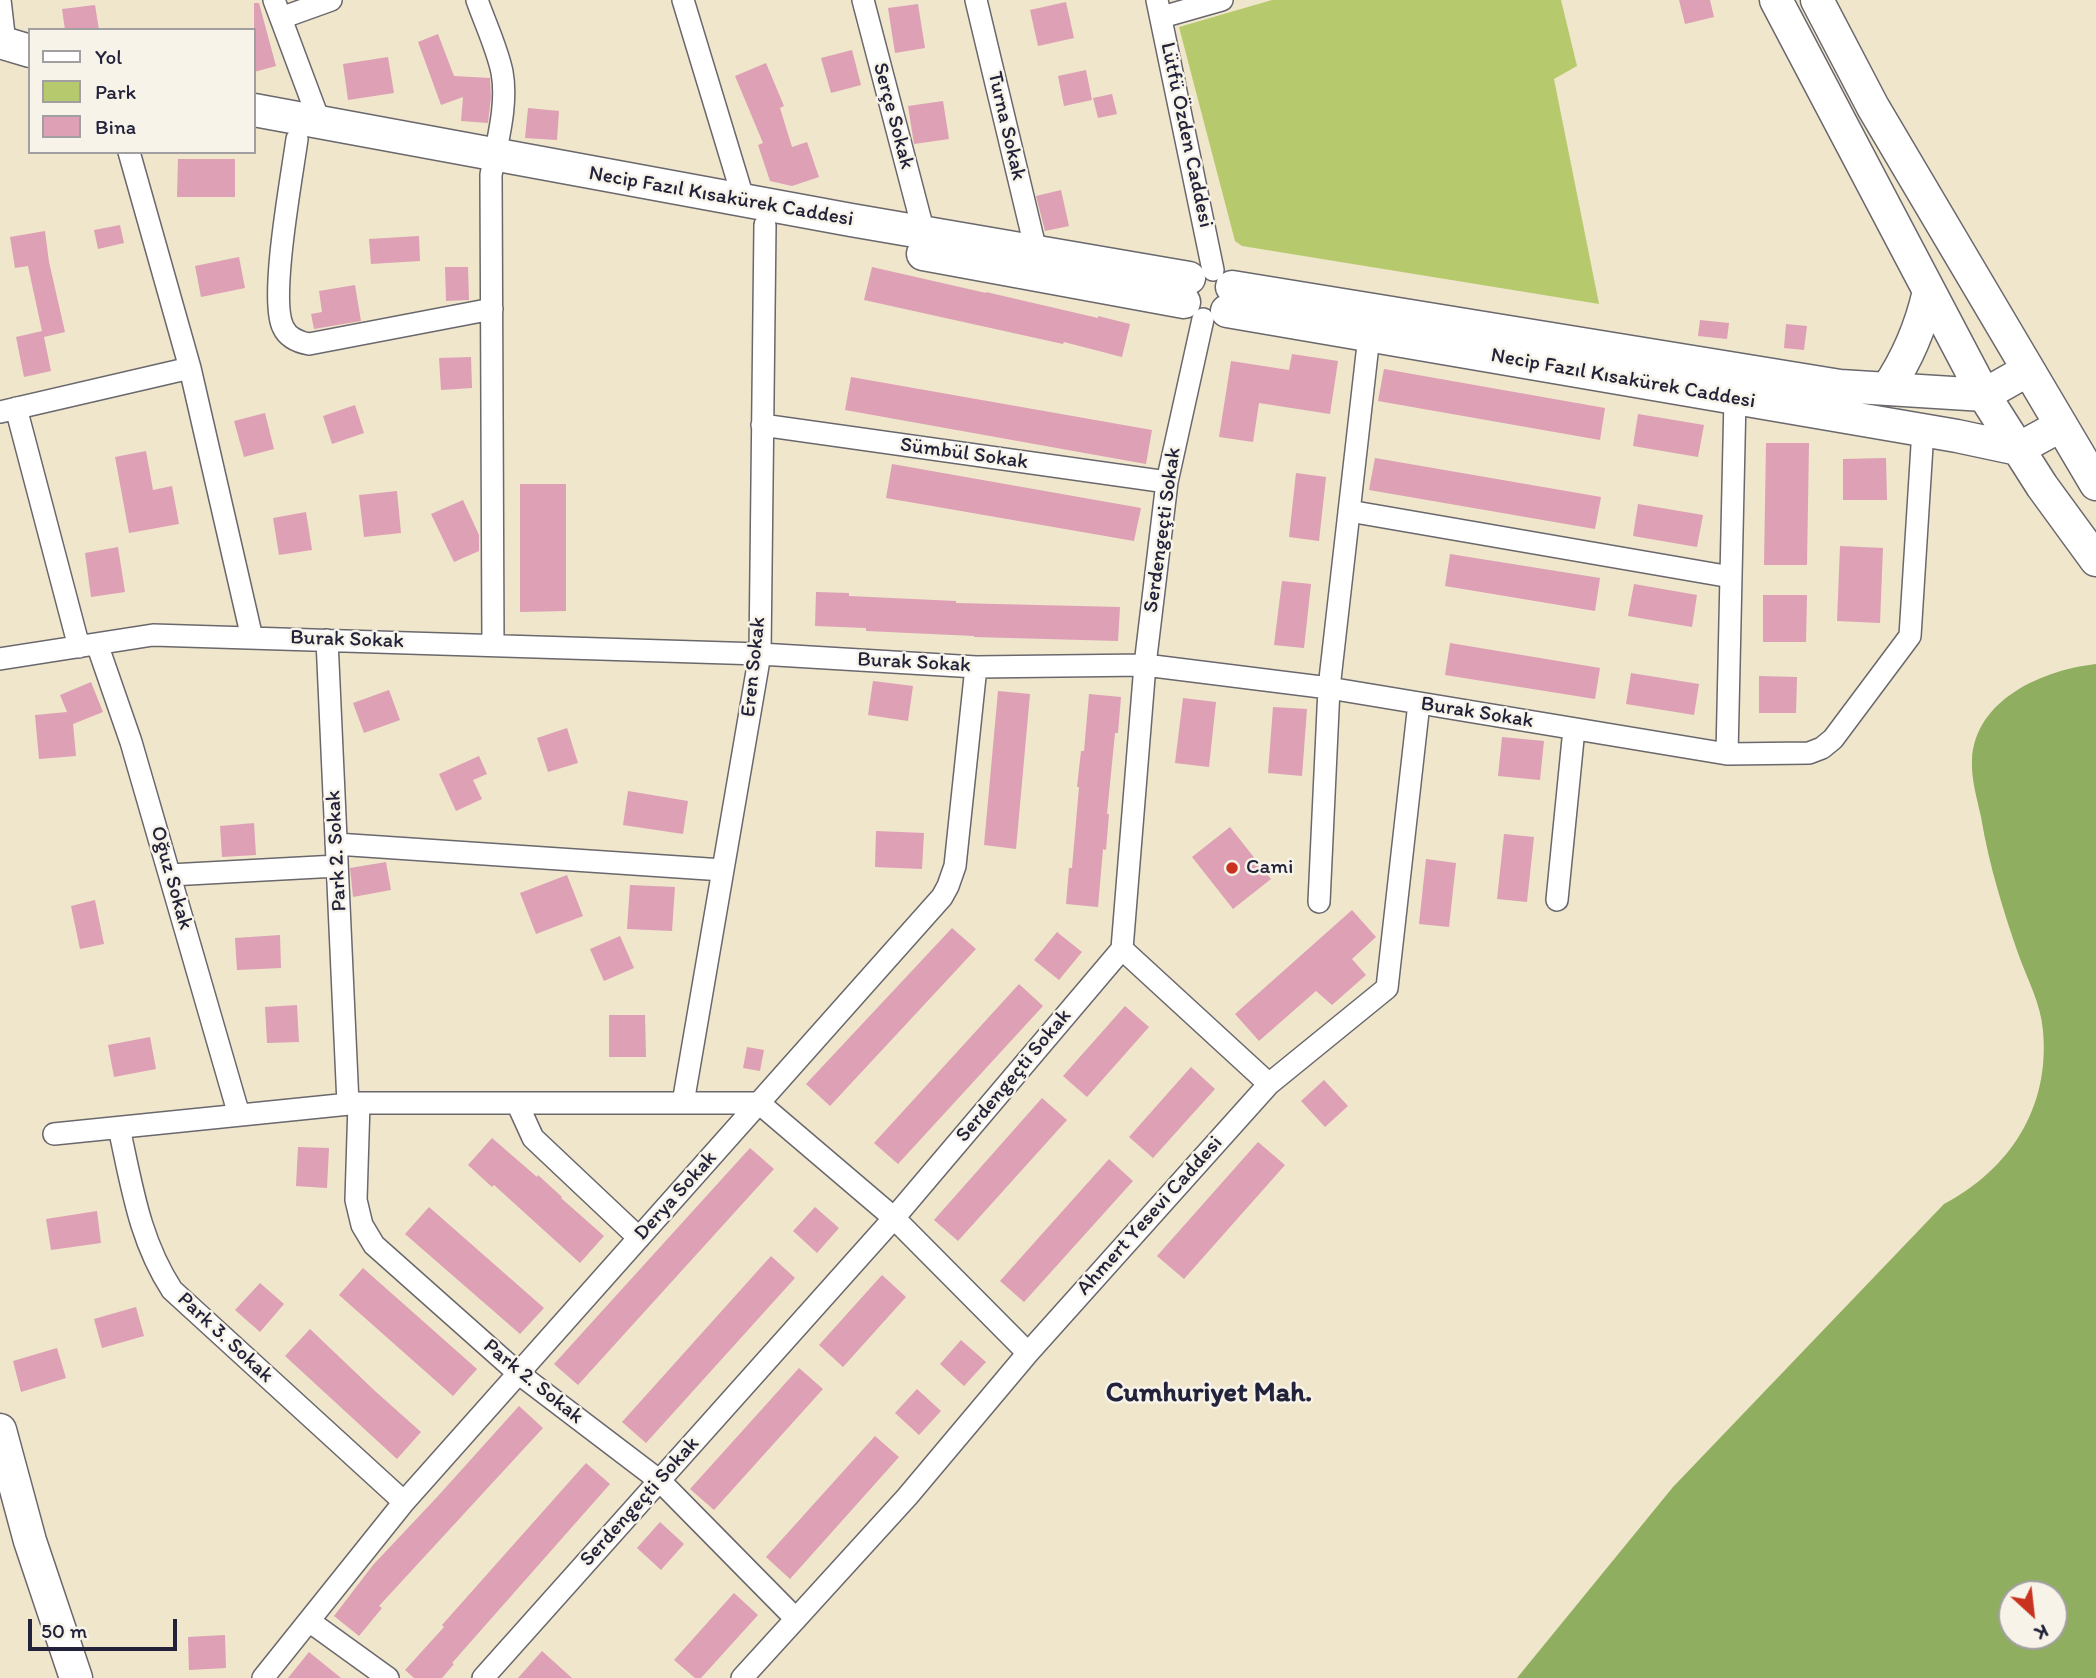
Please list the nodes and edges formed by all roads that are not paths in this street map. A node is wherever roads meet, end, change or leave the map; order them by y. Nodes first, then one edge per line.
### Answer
1 (0, 0) edge
2 (331, 0) edge
3 (477, 0) edge
4 (683, 0) edge
5 (863, 0) edge
6 (976, 0) edge
7 (1222, 0) edge
8 (1776, 0) edge
9 (1817, 0) edge
10 (1159, 8) edge
11 (278, 9) edge
12 (9, 50) edge
13 (28, 71) edge
14 (256, 111) edge
15 (256, 130) edge
16 (308, 131) junction
17 (130, 154) edge
18 (493, 165) junction
19 (744, 201) junction
20 (765, 225) junction
21 (924, 233) junction
22 (1036, 251) junction
23 (1929, 291) junction
24 (1208, 295) junction
25 (492, 309) junction
26 (1368, 336) junction
27 (190, 368) junction
28 (2028, 370) junction
29 (1887, 389) junction
30 (1984, 395) junction
31 (1735, 398) junction
32 (8, 410) edge
33 (762, 425) junction
34 (2060, 426) junction
35 (1923, 430) junction
36 (2018, 449) junction
37 (1167, 482) junction
38 (2096, 484) edge
39 (1349, 511) junction
40 (2096, 561) edge
41 (1731, 577) junction
42 (252, 638) junction
43 (327, 640) junction
44 (88, 645) junction
45 (493, 645) junction
46 (760, 654) junction
47 (0, 659) edge
48 (1145, 665) junction
49 (976, 667) junction
50 (1329, 688) junction
51 (1419, 704) junction
52 (1574, 729) junction
53 (1727, 754) junction
54 (336, 844) junction
55 (337, 866) junction
56 (723, 870) junction
57 (170, 874) junction
58 (1557, 900) dead end
59 (1319, 902) dead end
60 (1122, 948) junction
61 (1269, 1084) junction
62 (354, 1103) junction
63 (517, 1103) junction
64 (683, 1103) junction
65 (759, 1103) junction
66 (239, 1115) junction
67 (119, 1128) junction
68 (54, 1134) dead end
69 (894, 1218) junction
70 (639, 1238) junction
71 (1028, 1353) junction
72 (518, 1373) junction
73 (0, 1430) edge
74 (660, 1481) junction
75 (404, 1502) junction
76 (796, 1619) junction
77 (309, 1621) junction
78 (76, 1678) edge
79 (263, 1678) edge
80 (388, 1678) edge
81 (483, 1678) edge
82 (742, 1678) edge

1 - 12 street
2 - 11 street
3 - 18 street
4 - 19 street
5 - 21 street, Serçe Sokak
6 - 22 street, Turna Sokak
7 - 10 street
8 - 23 street
9 - 28 street
10 - 24 street, Lütfü Özden Caddesi
11 - 16 street
12 - 13 street
14 - 16 street, Necip Fazıl Kısakürek Caddesi
15 - 16 street, Necip Fazıl Kısakürek Caddesi
16 - 18 street, Necip Fazıl Kısakürek Caddesi
16 - 25 street
17 - 27 street
18 - 19 street, Necip Fazıl Kısakürek Caddesi
18 - 20 street, Necip Fazıl Kısakürek Caddesi
18 - 25 street
19 - 21 street, Necip Fazıl Kısakürek Caddesi
20 - 24 street, Necip Fazıl Kısakürek Caddesi
20 - 33 street, Eren Sokak
21 - 22 street, Necip Fazıl Kısakürek Caddesi
22 - 24 street, Necip Fazıl Kısakürek Caddesi
23 - 29 street
23 - 30 street
24 - 26 street, Necip Fazıl Kısakürek Caddesi
24 - 29 street, Necip Fazıl Kısakürek Caddesi
24 - 37 street, Serdengeçti Sokak
25 - 45 street
26 - 31 street, Necip Fazıl Kısakürek Caddesi
26 - 39 street
27 - 32 street
27 - 42 street
28 - 30 street
28 - 34 street
29 - 30 street, Necip Fazıl Kısakürek Caddesi
30 - 36 street
31 - 35 street, Necip Fazıl Kısakürek Caddesi
31 - 41 street
32 - 44 street, Oğuz Sokak
33 - 37 street, Sümbül Sokak
33 - 46 street, Eren Sokak
34 - 36 street
34 - 38 street
35 - 36 street, Necip Fazıl Kısakürek Caddesi
35 - 53 street, Burak Sokak
36 - 40 street
37 - 48 street, Serdengeçti Sokak
39 - 41 street
39 - 50 street
41 - 53 street
42 - 43 street, Burak Sokak
42 - 44 street, Burak Sokak
43 - 45 street, Burak Sokak
43 - 54 street, Park 2. Sokak
44 - 47 street, Burak Sokak
44 - 57 street, Oğuz Sokak
45 - 46 street, Burak Sokak
46 - 49 street, Burak Sokak
46 - 56 street, Eren Sokak
48 - 49 street, Burak Sokak
48 - 50 street, Burak Sokak
48 - 60 street, Serdengeçti Sokak
49 - 65 street, Derya Sokak
50 - 51 street, Burak Sokak
50 - 59 street
51 - 52 street, Burak Sokak
51 - 61 street, Ahmert Yesevi Caddesi
52 - 53 street, Burak Sokak
52 - 58 street
54 - 55 street, Park 2. Sokak
54 - 56 street
55 - 57 street
55 - 62 street, Park 2. Sokak
56 - 64 street, Eren Sokak
57 - 66 street, Oğuz Sokak
60 - 61 street
60 - 69 street, Serdengeçti Sokak
61 - 71 street, Ahmert Yesevi Caddesi
62 - 63 street
62 - 66 street
62 - 72 street, Park 2. Sokak
63 - 64 street
63 - 70 street
64 - 65 street
65 - 69 street
65 - 70 street, Derya Sokak
66 - 67 street
67 - 68 street
67 - 75 street, Park 3. Sokak
69 - 71 street
69 - 74 street, Serdengeçti Sokak
70 - 72 street, Derya Sokak
71 - 76 street, Ahmert Yesevi Caddesi
72 - 74 street, Park 2. Sokak
72 - 75 street, Derya Sokak
73 - 78 street
74 - 76 street, Park 2. Sokak
74 - 81 street, Serdengeçti Sokak
75 - 77 street, Derya Sokak
76 - 82 street, Ahmert Yesevi Caddesi
77 - 79 street, Derya Sokak
77 - 80 street

